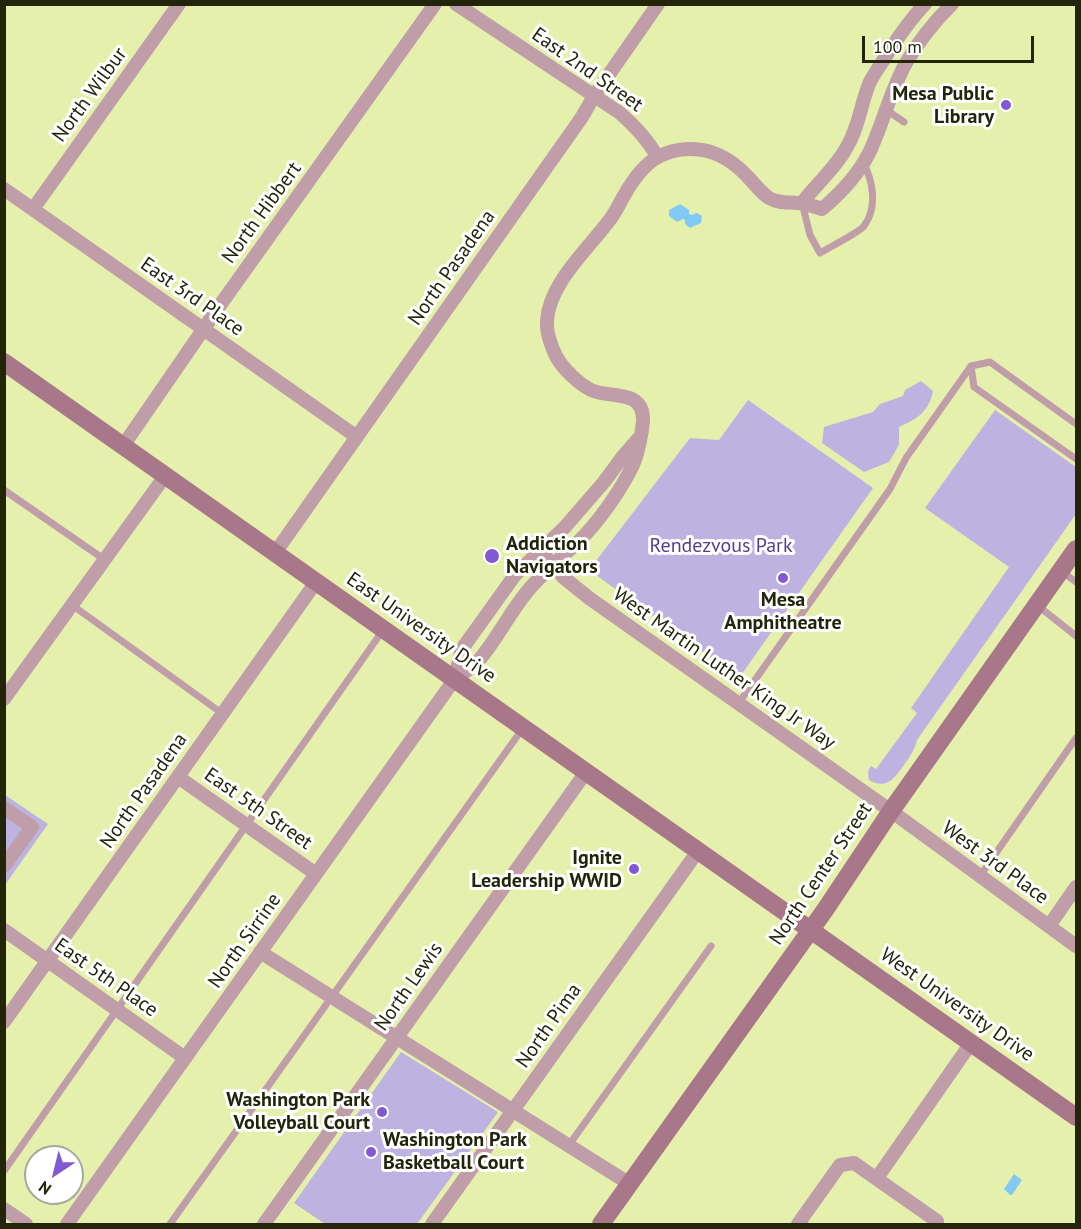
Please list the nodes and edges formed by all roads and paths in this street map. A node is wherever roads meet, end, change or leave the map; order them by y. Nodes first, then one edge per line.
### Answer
1 (179, 4) edge
2 (435, 4) edge
3 (456, 4) edge
4 (658, 4) edge
5 (925, 4) edge
6 (952, 4) edge
7 (594, 96) junction
8 (885, 109) junction
9 (904, 122) dead end
10 (657, 156) junction
11 (863, 162) junction
12 (4, 189) edge
13 (802, 203) junction
14 (33, 209) junction
15 (203, 329) junction
16 (4, 362) edge
17 (971, 366) junction
18 (1077, 424) edge
19 (640, 436) junction
20 (357, 437) junction
21 (123, 446) junction
22 (1077, 459) edge
23 (165, 476) junction
24 (4, 490) edge
25 (1077, 549) edge
26 (541, 551) junction
27 (275, 553) junction
28 (105, 560) junction
29 (553, 564) junction
30 (1061, 571) junction
31 (316, 582) junction
32 (1077, 582) edge
33 (72, 605) junction
34 (1037, 605) junction
35 (383, 629) junction
36 (1077, 636) edge
37 (454, 680) junction
38 (4, 699) edge
39 (738, 704) junction
40 (223, 714) junction
41 (523, 728) junction
42 (1077, 738) edge
43 (586, 772) junction
44 (178, 777) junction
45 (4, 808) edge
46 (891, 811) junction
47 (247, 825) junction
48 (698, 851) junction
49 (4, 866) edge
50 (316, 874) junction
51 (980, 876) junction
52 (1077, 887) edge
53 (1049, 926) junction
54 (4, 930) edge
55 (811, 930) junction
56 (711, 946) dead end
57 (1077, 946) edge
58 (260, 952) junction
59 (48, 961) junction
60 (331, 997) junction
61 (117, 1010) junction
62 (4, 1022) edge
63 (397, 1038) junction
64 (971, 1043) junction
65 (185, 1058) junction
66 (513, 1110) junction
67 (1077, 1117) edge
68 (569, 1145) junction
69 (4, 1171) edge
70 (877, 1178) junction
71 (630, 1184) junction
72 (4, 1209) edge
73 (26, 1224) edge
74 (67, 1224) edge
75 (170, 1224) edge
76 (264, 1224) edge
77 (432, 1224) edge
78 (601, 1224) edge
79 (798, 1224) edge
80 (938, 1224) edge

1 - 14 street, North Wilbur
2 - 15 street, North Hibbert
3 - 7 street, East 2nd Street
4 - 7 street, North Pasadena
5 - 13 street
6 - 8 street
7 - 10 street, East 2nd Street
7 - 20 street, North Pasadena
8 - 9 lane
8 - 11 street
10 - 13 street
10 - 19 street
11 - 13 street
11 - 13 lane
12 - 14 street, East 3rd Place
14 - 15 street, East 3rd Place
15 - 20 street, East 3rd Place
15 - 21 street, North Hibbert
16 - 21 main road, East University Drive
17 - 18 lane
17 - 22 lane
17 - 39 lane
19 - 26 street
19 - 29 street
20 - 27 street, North Pasadena
21 - 23 main road, East University Drive
23 - 27 main road, East University Drive
23 - 28 street
24 - 28 lane
25 - 30 main road, North Center Street
26 - 29 street, West Martin Luther King Jr Way
26 - 37 street
27 - 31 main road, East University Drive
28 - 33 street
29 - 37 street
29 - 39 street, West Martin Luther King Jr Way
30 - 32 lane
30 - 34 main road, North Center Street
31 - 35 main road, East University Drive
31 - 40 street, North Pasadena
33 - 38 street
33 - 40 lane
34 - 36 lane
34 - 46 main road, North Center Street
35 - 37 main road, East University Drive
35 - 47 lane
37 - 41 main road, East University Drive
37 - 50 street, North Sirrine
39 - 46 street, West Martin Luther King Jr Way
40 - 44 street, North Pasadena
41 - 43 main road, East University Drive
41 - 60 lane
42 - 51 lane
43 - 48 main road, East University Drive
43 - 63 street, North Lewis
44 - 47 street, East 5th Street
44 - 59 street, North Pasadena
45 - 49 street
46 - 51 street, West 3rd Place
46 - 55 main road, North Center Street
47 - 50 street, East 5th Street
47 - 61 lane
48 - 55 main road, East University Drive
48 - 66 street, North Pima
50 - 58 street, North Sirrine
51 - 53 street, West 3rd Place
52 - 53 street
53 - 57 street, West 3rd Place
54 - 59 street, East 5th Place
55 - 64 main road, West University Drive
55 - 71 main road, North Center Street
56 - 68 lane
58 - 60 street
58 - 65 street, North Sirrine
59 - 61 street, East 5th Place
59 - 62 street, North Pasadena
60 - 63 street
60 - 75 lane
61 - 65 street, East 5th Place
61 - 69 lane
63 - 66 street
63 - 76 street, North Lewis
64 - 67 main road, West University Drive
64 - 70 street
65 - 74 street, North Sirrine
66 - 68 street
66 - 77 street, North Pima
68 - 71 street
70 - 79 street
70 - 80 street
71 - 78 main road, North Center Street
72 - 73 street

